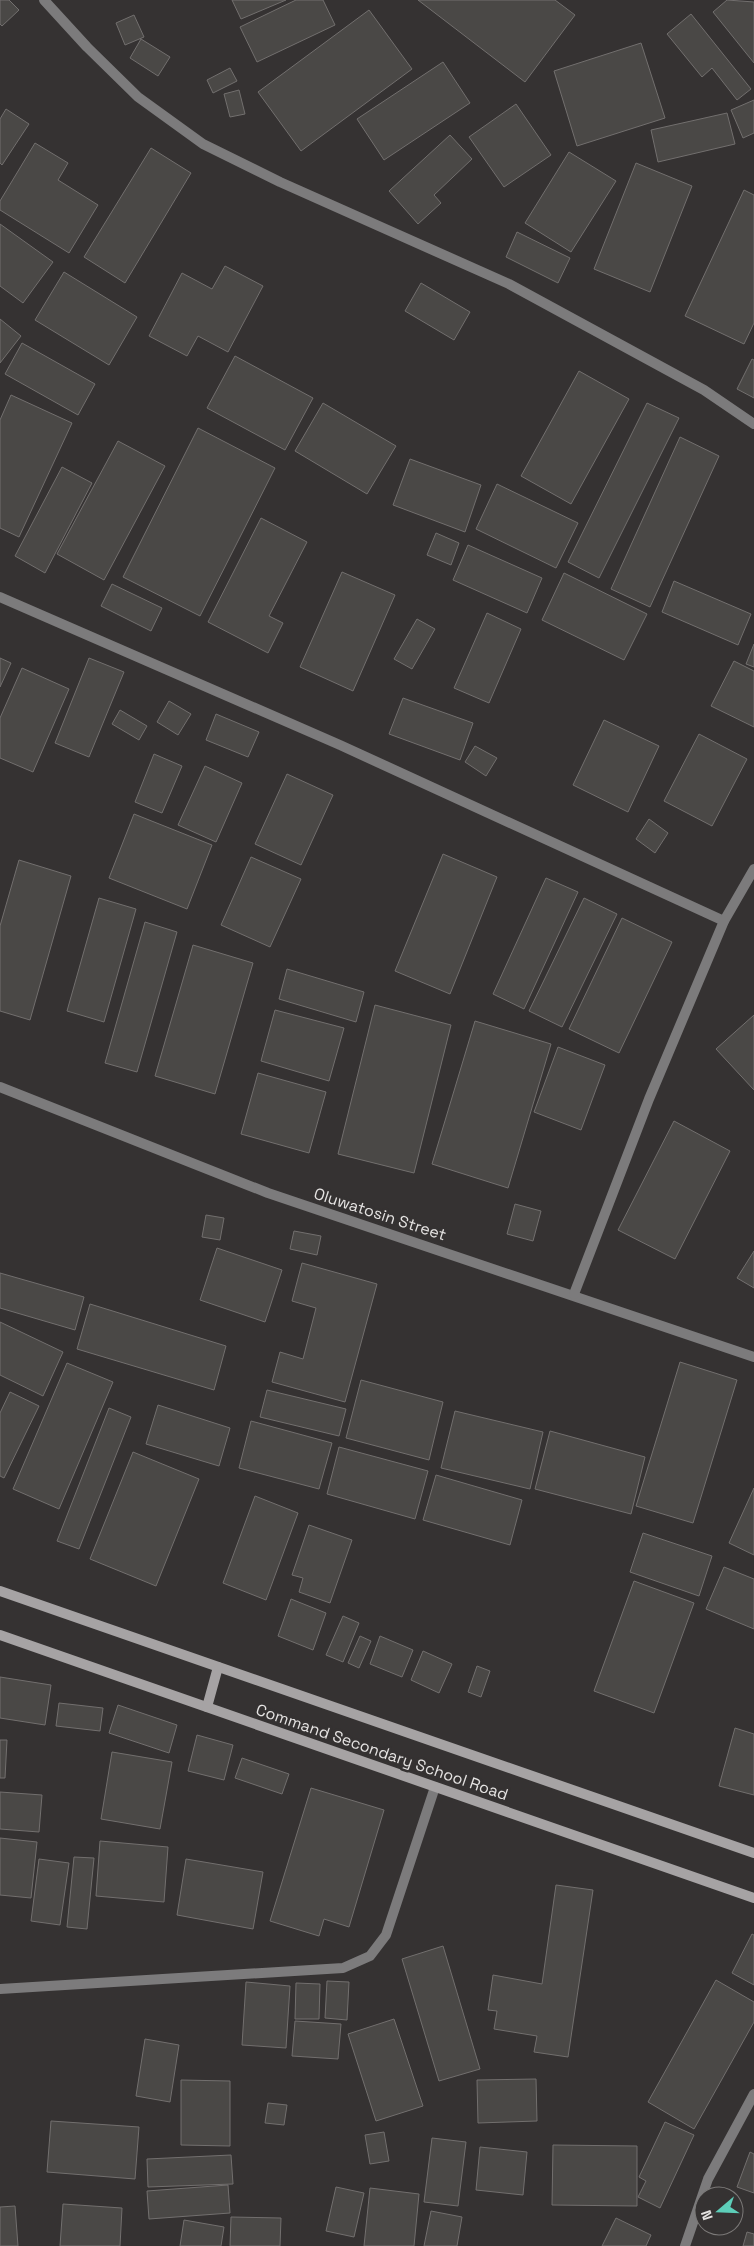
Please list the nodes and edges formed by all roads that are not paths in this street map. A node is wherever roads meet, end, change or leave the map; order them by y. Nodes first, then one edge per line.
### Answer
1 (44, 0) edge
2 (754, 424) edge
3 (0, 597) edge
4 (754, 869) edge
5 (724, 921) junction
6 (0, 1088) edge
7 (574, 1294) junction
8 (754, 1357) edge
9 (0, 1591) edge
10 (0, 1635) edge
11 (218, 1667) junction
12 (206, 1707) junction
13 (435, 1787) junction
14 (754, 1854) edge
15 (754, 1898) edge
16 (0, 1989) edge
17 (754, 2094) edge
18 (685, 2246) edge

1 - 2 street
3 - 5 street
4 - 5 street
5 - 7 street
6 - 7 street, Oluwatosin Street
7 - 8 street, Oluwatosin Street
9 - 11 main road, Command Secondary School Road
10 - 12 main road, Command Secondary School Road
11 - 12 main road
11 - 14 main road, Command Secondary School Road
12 - 13 main road, Command Secondary School Road
13 - 15 main road, Command Secondary School Road
13 - 16 street
17 - 18 street

